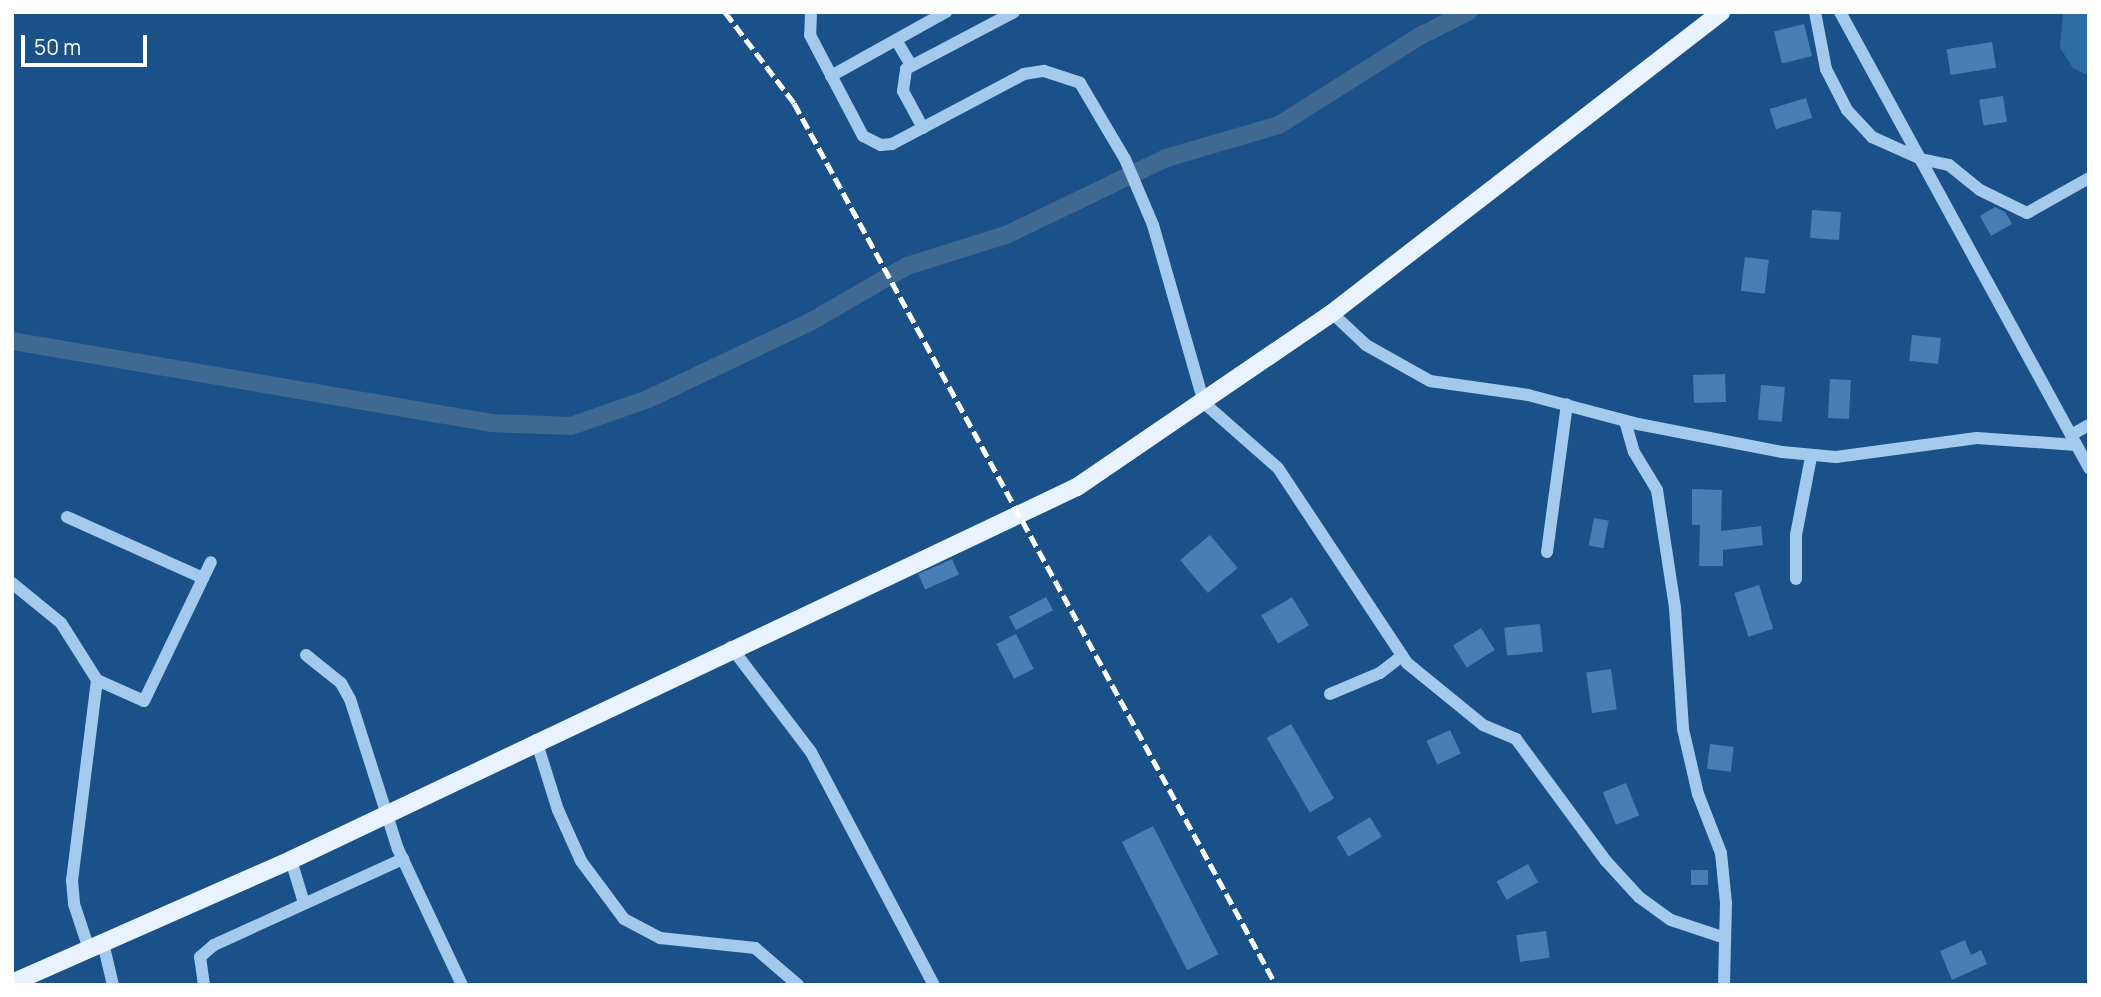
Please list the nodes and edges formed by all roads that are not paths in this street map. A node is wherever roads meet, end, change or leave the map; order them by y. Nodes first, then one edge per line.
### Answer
1 (811, 12) edge
2 (946, 12) edge
3 (1014, 12) edge
4 (1721, 12) edge
5 (1815, 12) edge
6 (1839, 12) edge
7 (896, 40) junction
8 (911, 65) junction
9 (831, 76) junction
10 (923, 128) junction
11 (1921, 159) junction
12 (2089, 178) edge
13 (1332, 313) junction
14 (1204, 402) junction
15 (1567, 404) junction
16 (1625, 421) junction
17 (2089, 425) edge
18 (2073, 440) junction
19 (1811, 457) junction
20 (2089, 468) edge
21 (67, 517) dead end
22 (1547, 552) dead end
23 (211, 562) dead end
24 (203, 578) junction
25 (1797, 579) dead end
26 (12, 583) edge
27 (731, 647) junction
28 (306, 655) dead end
29 (1402, 656) junction
30 (97, 680) junction
31 (1330, 694) dead end
32 (536, 740) junction
33 (388, 814) junction
34 (403, 859) junction
35 (291, 860) junction
36 (304, 904) junction
37 (1726, 938) junction
38 (96, 946) junction
39 (12, 984) edge
40 (113, 985) edge
41 (204, 985) edge
42 (462, 985) edge
43 (798, 985) edge
44 (934, 985) edge
45 (1724, 985) edge

1 - 9 street
2 - 7 street
3 - 8 street
4 - 13 main road
5 - 11 street
6 - 11 street
7 - 8 street
7 - 9 street
8 - 10 street
9 - 10 street
10 - 14 street
11 - 12 street
11 - 18 street
13 - 14 main road
13 - 15 street
14 - 27 main road
14 - 29 street
15 - 16 street
15 - 22 street
16 - 19 street
16 - 37 street
17 - 18 street
18 - 19 street
18 - 20 street
19 - 25 street
21 - 24 street
23 - 24 street
24 - 30 street
26 - 30 street
27 - 32 main road
27 - 44 street
28 - 33 street
29 - 31 street
29 - 37 street
30 - 38 street
32 - 33 main road
32 - 43 street
33 - 34 street
33 - 35 main road
34 - 36 street
34 - 42 street
35 - 36 street
35 - 38 main road
36 - 41 street
37 - 45 street
38 - 39 main road
38 - 40 street

